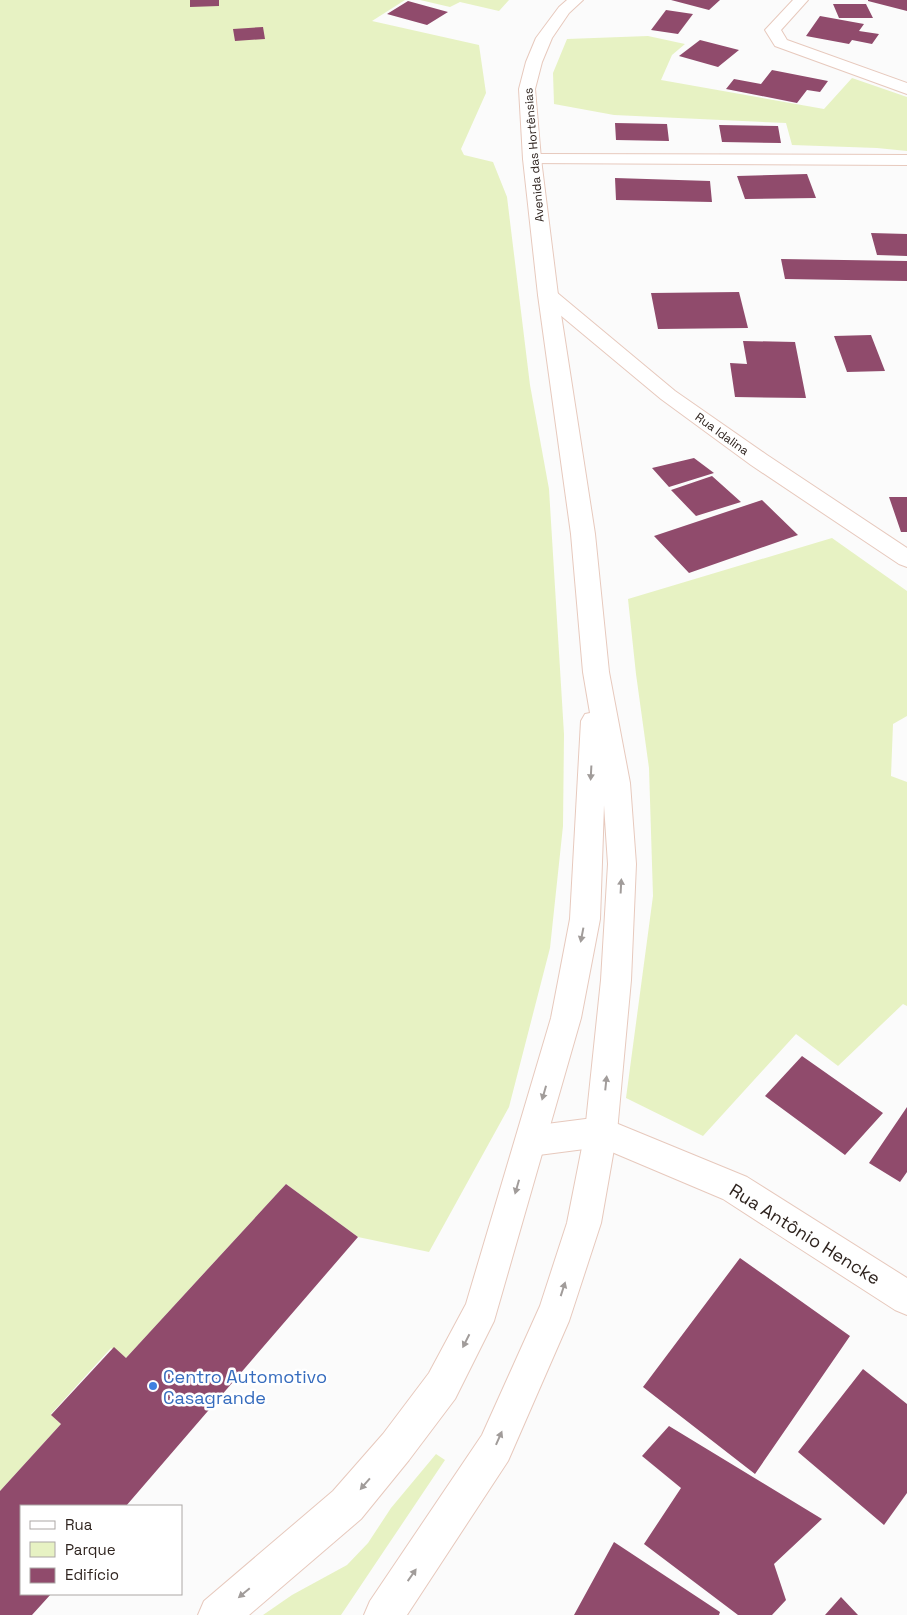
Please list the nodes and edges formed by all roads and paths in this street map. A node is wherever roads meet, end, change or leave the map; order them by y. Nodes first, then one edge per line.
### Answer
1 (576, 0) edge
2 (801, 0) edge
3 (907, 89) edge
4 (532, 159) junction
5 (907, 160) edge
6 (548, 295) junction
7 (907, 559) edge
8 (596, 672) junction
9 (601, 1132) junction
10 (531, 1140) junction
11 (907, 1298) edge
12 (218, 1615) edge
13 (384, 1615) edge

1 - 4 main road, Avenida das Hortênsias
2 - 3 main road
4 - 5 main road
4 - 6 main road, Avenida das Hortênsias
6 - 7 main road, Rua Idalina
6 - 8 main road, Avenida das Hortênsias
9 -> 8 main road
8 -> 10 main road
9 - 10 main road, Rua Antônio Hencke
9 - 11 main road, Rua Antônio Hencke
13 -> 9 main road
10 -> 12 main road

